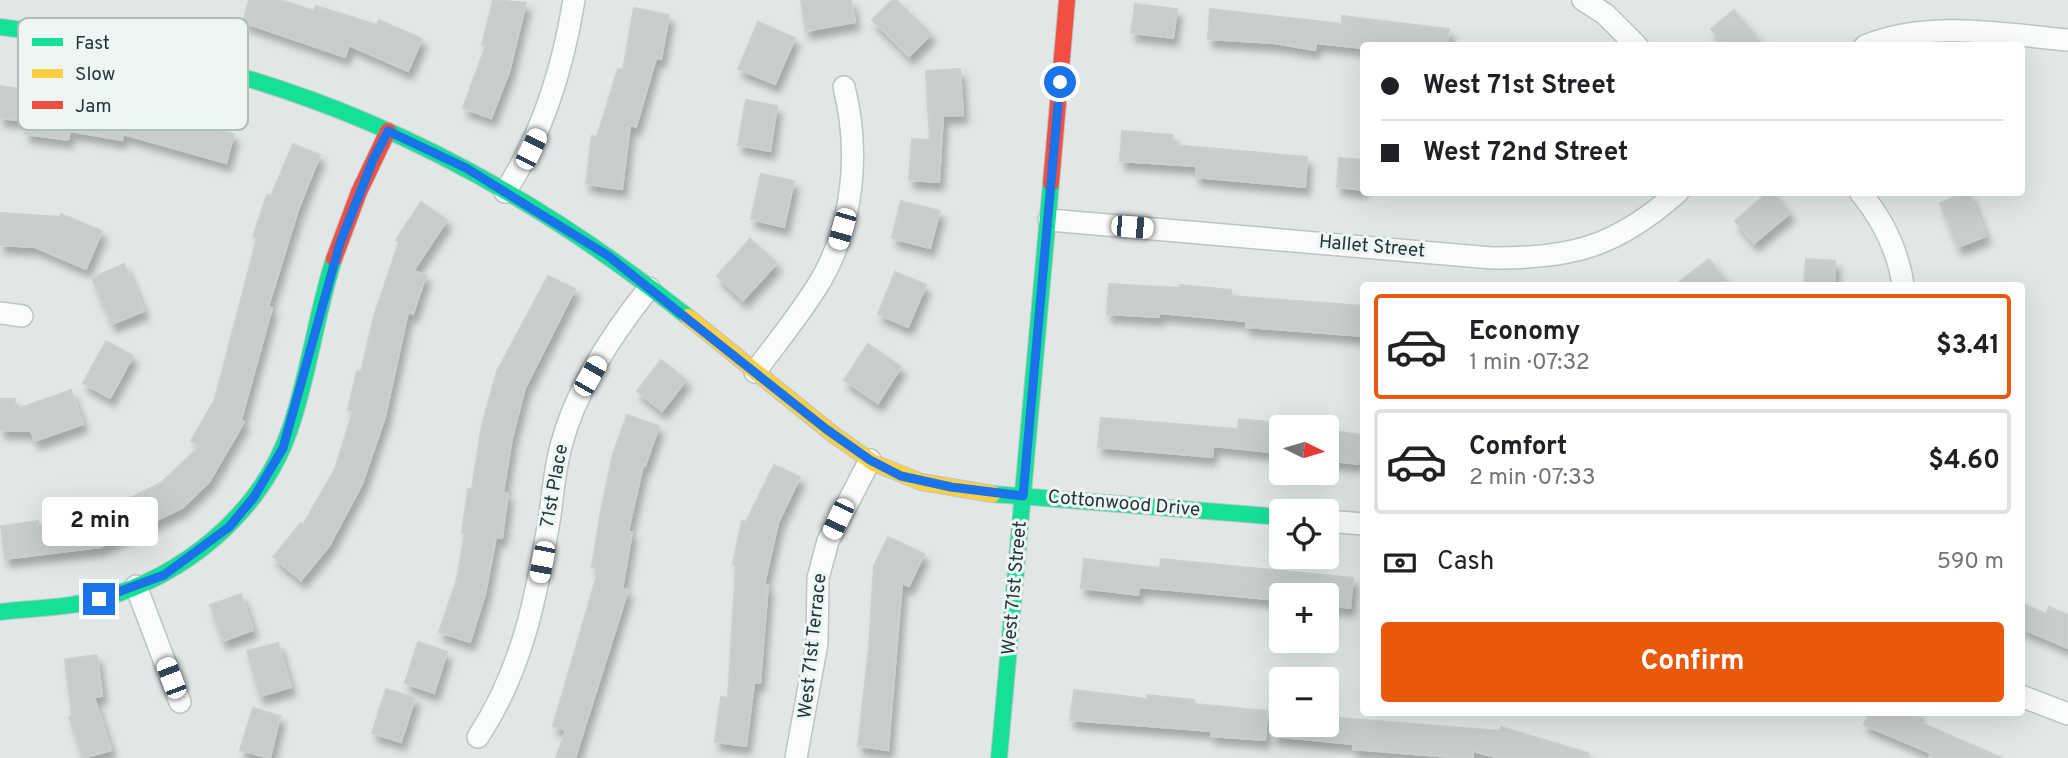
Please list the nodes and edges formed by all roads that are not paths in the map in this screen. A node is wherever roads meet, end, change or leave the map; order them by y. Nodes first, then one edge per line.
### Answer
1 (574, 0) edge
2 (1067, 0) edge
3 (1583, 0) edge
4 (0, 27) edge
5 (18, 29) edge
6 (2068, 40) edge
7 (1633, 42) edge
8 (1880, 42) edge
9 (248, 77) edge
10 (844, 87) dead end
11 (388, 131) junction
12 (505, 192) junction
13 (1673, 196) edge
14 (1863, 196) edge
15 (1049, 220) junction
16 (1903, 282) edge
17 (649, 288) junction
18 (0, 313) edge
19 (22, 316) dead end
20 (755, 372) junction
21 (870, 460) junction
22 (1023, 496) junction
23 (1269, 516) edge
24 (1339, 522) edge
25 (1360, 524) edge
26 (136, 586) junction
27 (0, 612) edge
28 (2025, 698) edge
29 (180, 702) dead end
30 (2068, 714) edge
31 (478, 737) dead end
32 (796, 758) edge
33 (999, 758) edge

1 - 12 street
2 - 15 street, West 71st Street
3 - 7 street
4 - 5 street, Cottonwood Drive
6 - 8 street
9 - 11 street, Cottonwood Drive
10 - 20 street
11 - 12 street, Cottonwood Drive
11 - 26 street
12 - 17 street, Cottonwood Drive
13 - 15 street, Hallet Street
14 - 16 street
15 - 22 street, West 71st Street
17 - 20 street, Cottonwood Drive
17 - 31 street, 71st Place
18 - 19 street
20 - 21 street, Cottonwood Drive
21 - 22 street, Cottonwood Drive
21 - 32 street, West 71st Terrace
22 - 23 street, Cottonwood Drive
22 - 33 street, West 71st Street
24 - 25 street
26 - 27 street
26 - 29 street
28 - 30 street

